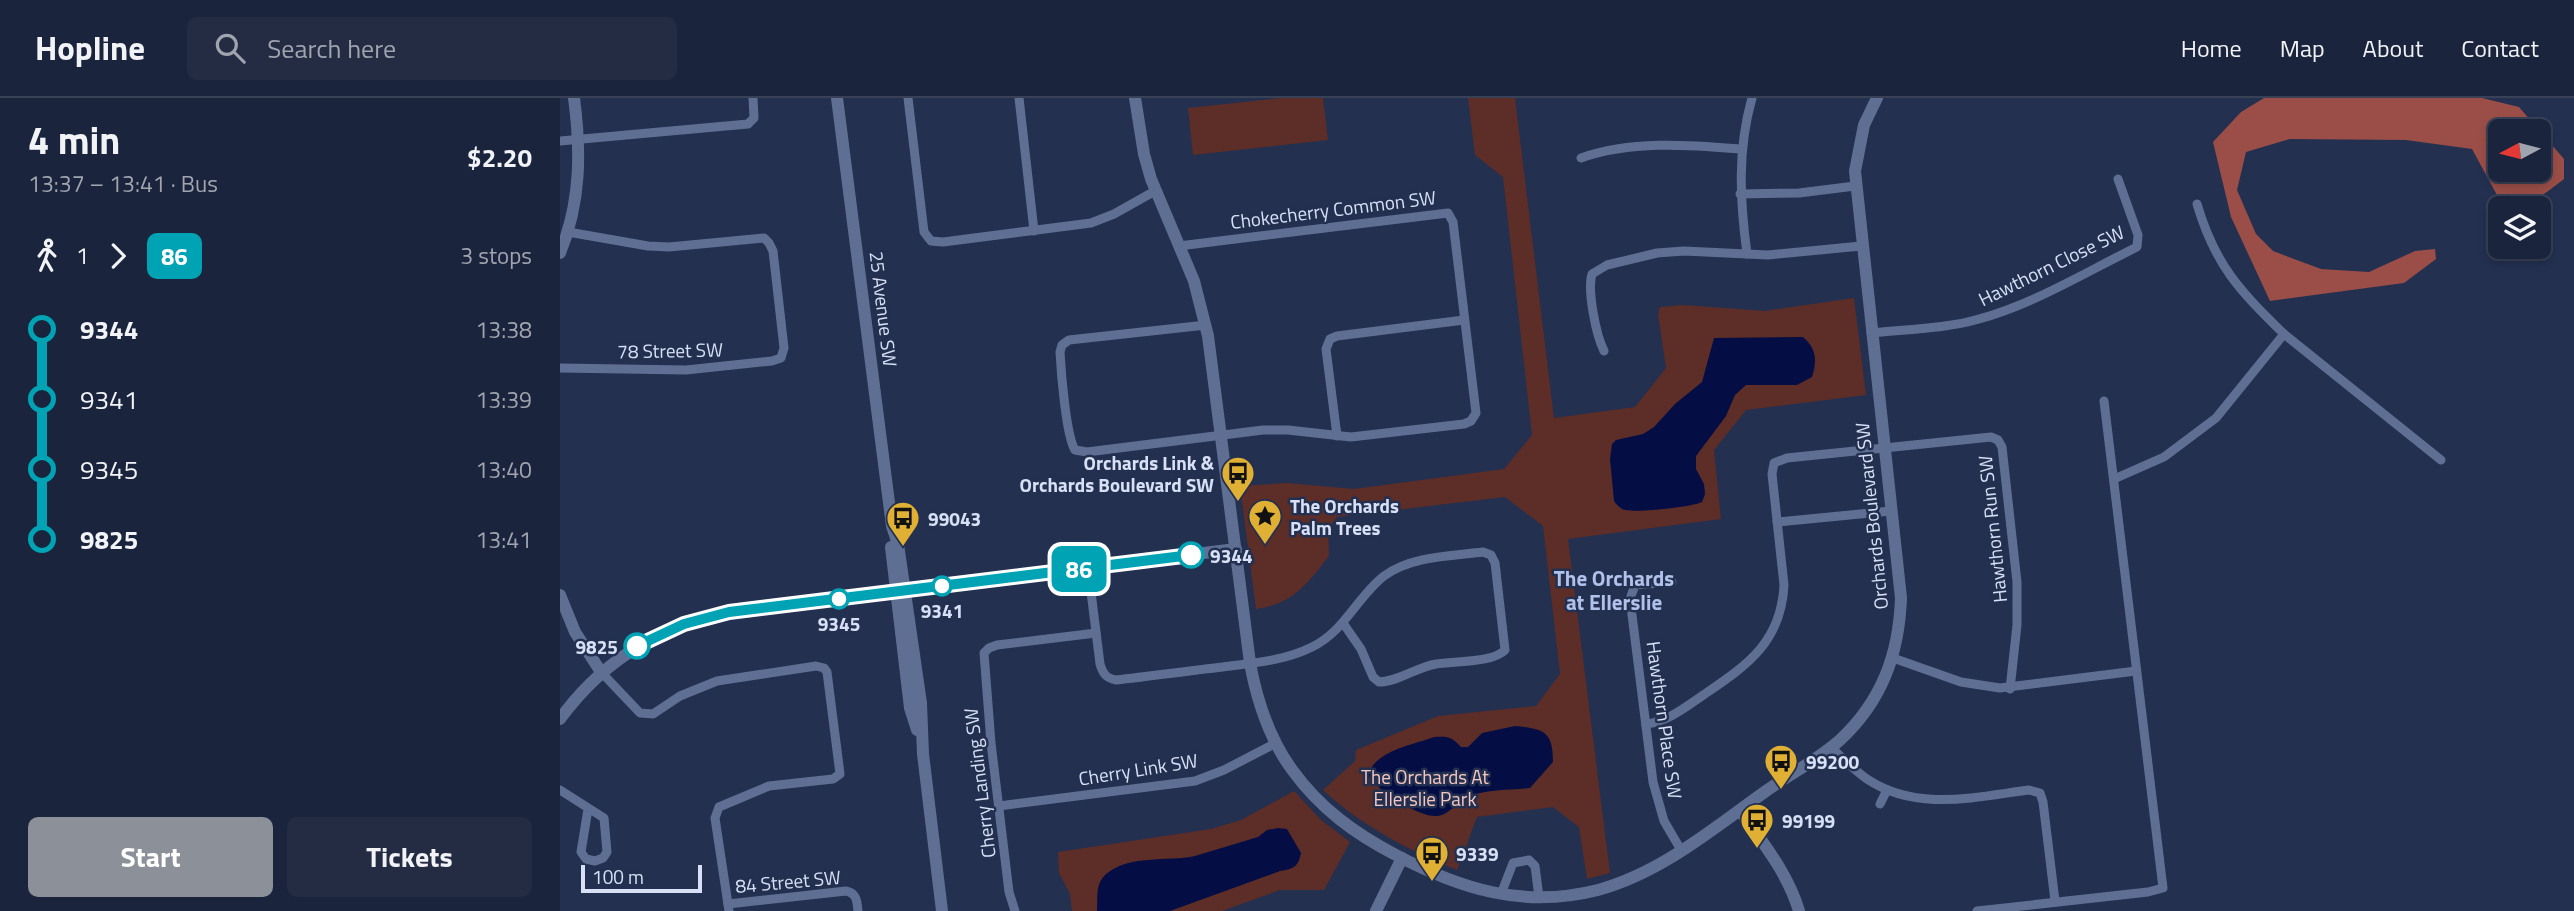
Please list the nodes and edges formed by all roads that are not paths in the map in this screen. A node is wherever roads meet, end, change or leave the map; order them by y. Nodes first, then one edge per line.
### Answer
1 (574, 98) edge
2 (753, 98) edge
3 (837, 98) edge
4 (908, 98) edge
5 (1019, 98) edge
6 (1135, 98) edge
7 (1752, 98) edge
8 (1877, 98) edge
9 (578, 139) junction
10 (560, 141) edge
11 (1741, 149) junction
12 (1581, 158) dead end
13 (2118, 179) dead end
14 (1855, 186) junction
15 (1155, 191) junction
16 (1740, 194) junction
17 (2197, 204) dead end
18 (1034, 231) junction
19 (568, 232) junction
20 (1179, 246) junction
21 (1861, 246) junction
22 (560, 253) edge
23 (1746, 254) junction
24 (1464, 320) junction
25 (1206, 325) junction
26 (1871, 333) junction
27 (2284, 334) junction
28 (1604, 351) dead end
29 (560, 368) edge
30 (2104, 401) dead end
31 (1222, 435) junction
32 (1337, 436) junction
33 (1884, 449) junction
34 (2441, 460) dead end
35 (2114, 479) junction
36 (1891, 511) junction
37 (1777, 522) junction
38 (1236, 549) junction
39 (1088, 568) junction
40 (1672, 582) dead end
41 (900, 591) junction
42 (560, 595) edge
43 (1342, 623) junction
44 (1096, 633) junction
45 (1894, 658) junction
46 (1250, 663) junction
47 (2136, 671) junction
48 (601, 672) junction
49 (2010, 688) junction
50 (560, 719) edge
51 (1646, 724) junction
52 (1276, 743) junction
53 (1830, 747) junction
54 (560, 790) edge
55 (1887, 790) junction
56 (1880, 804) dead end
57 (999, 806) junction
58 (588, 809) junction
59 (1740, 810) junction
60 (1681, 850) junction
61 (1402, 858) junction
62 (1501, 894) junction
63 (1539, 897) junction
64 (2055, 901) junction
65 (728, 908) edge
66 (858, 911) edge
67 (942, 911) edge
68 (1015, 911) edge
69 (1376, 911) edge
70 (1799, 911) edge
71 (1977, 911) edge

1 - 9 street
2 - 9 street
3 - 41 street, 25 Avenue SW
4 - 18 street
5 - 18 street
6 - 15 street, Orchards Boulevard SW
7 - 11 street
8 - 14 street, Orchards Boulevard SW
9 - 10 street
9 - 19 street
11 - 12 street
11 - 16 street
13 - 26 street, Hawthorn Close SW
14 - 16 street
14 - 21 street, Orchards Boulevard SW
15 - 18 street
15 - 20 street, Orchards Boulevard SW
16 - 23 street
17 - 27 street
19 - 22 street
19 - 29 street, 78 Street SW
20 - 24 street, Chokecherry Common SW
20 - 25 street, Orchards Boulevard SW
21 - 23 street
21 - 26 street, Orchards Boulevard SW
23 - 28 street
24 - 32 street
24 - 32 street, Chokecherry Common SW
25 - 31 street, Orchards Boulevard SW
25 - 31 street, Chokecherry Common SW
26 - 33 street, Orchards Boulevard SW
27 - 34 street
27 - 35 street
30 - 35 street
31 - 32 street, Chokecherry Common SW
31 - 38 street, Orchards Boulevard SW
33 - 36 street, Orchards Boulevard SW
33 - 37 street
33 - 49 street, Hawthorn Run SW
35 - 47 street
36 - 37 street
36 - 45 street, Orchards Boulevard SW
37 - 51 street
38 - 39 street
38 - 46 street, Orchards Boulevard SW
39 - 41 street
39 - 44 street
40 - 51 street, Hawthorn Place SW
41 - 48 street
41 - 67 street, 25 Avenue SW
42 - 48 street
43 - 43 street
43 - 46 street
44 - 46 street
44 - 57 street, Cherry Landing SW
45 - 49 street
45 - 53 street, Orchards Boulevard SW
46 - 52 street, Orchards Boulevard SW
47 - 49 street
47 - 64 street
48 - 50 street
48 - 65 street
51 - 60 street, Hawthorn Place SW
52 - 57 street, Cherry Link SW
52 - 61 street, Orchards Boulevard SW
53 - 55 street
53 - 59 street, Orchards Boulevard SW
54 - 58 street
55 - 56 street
55 - 64 street
57 - 68 street, Cherry Landing SW
58 - 58 street
59 - 60 street, Orchards Boulevard SW
59 - 70 street
60 - 63 street, Orchards Boulevard SW
61 - 62 street, Orchards Boulevard SW
61 - 69 street
62 - 63 street, Orchards Boulevard SW
62 - 63 street
64 - 71 street
65 - 66 street, 84 Street SW

